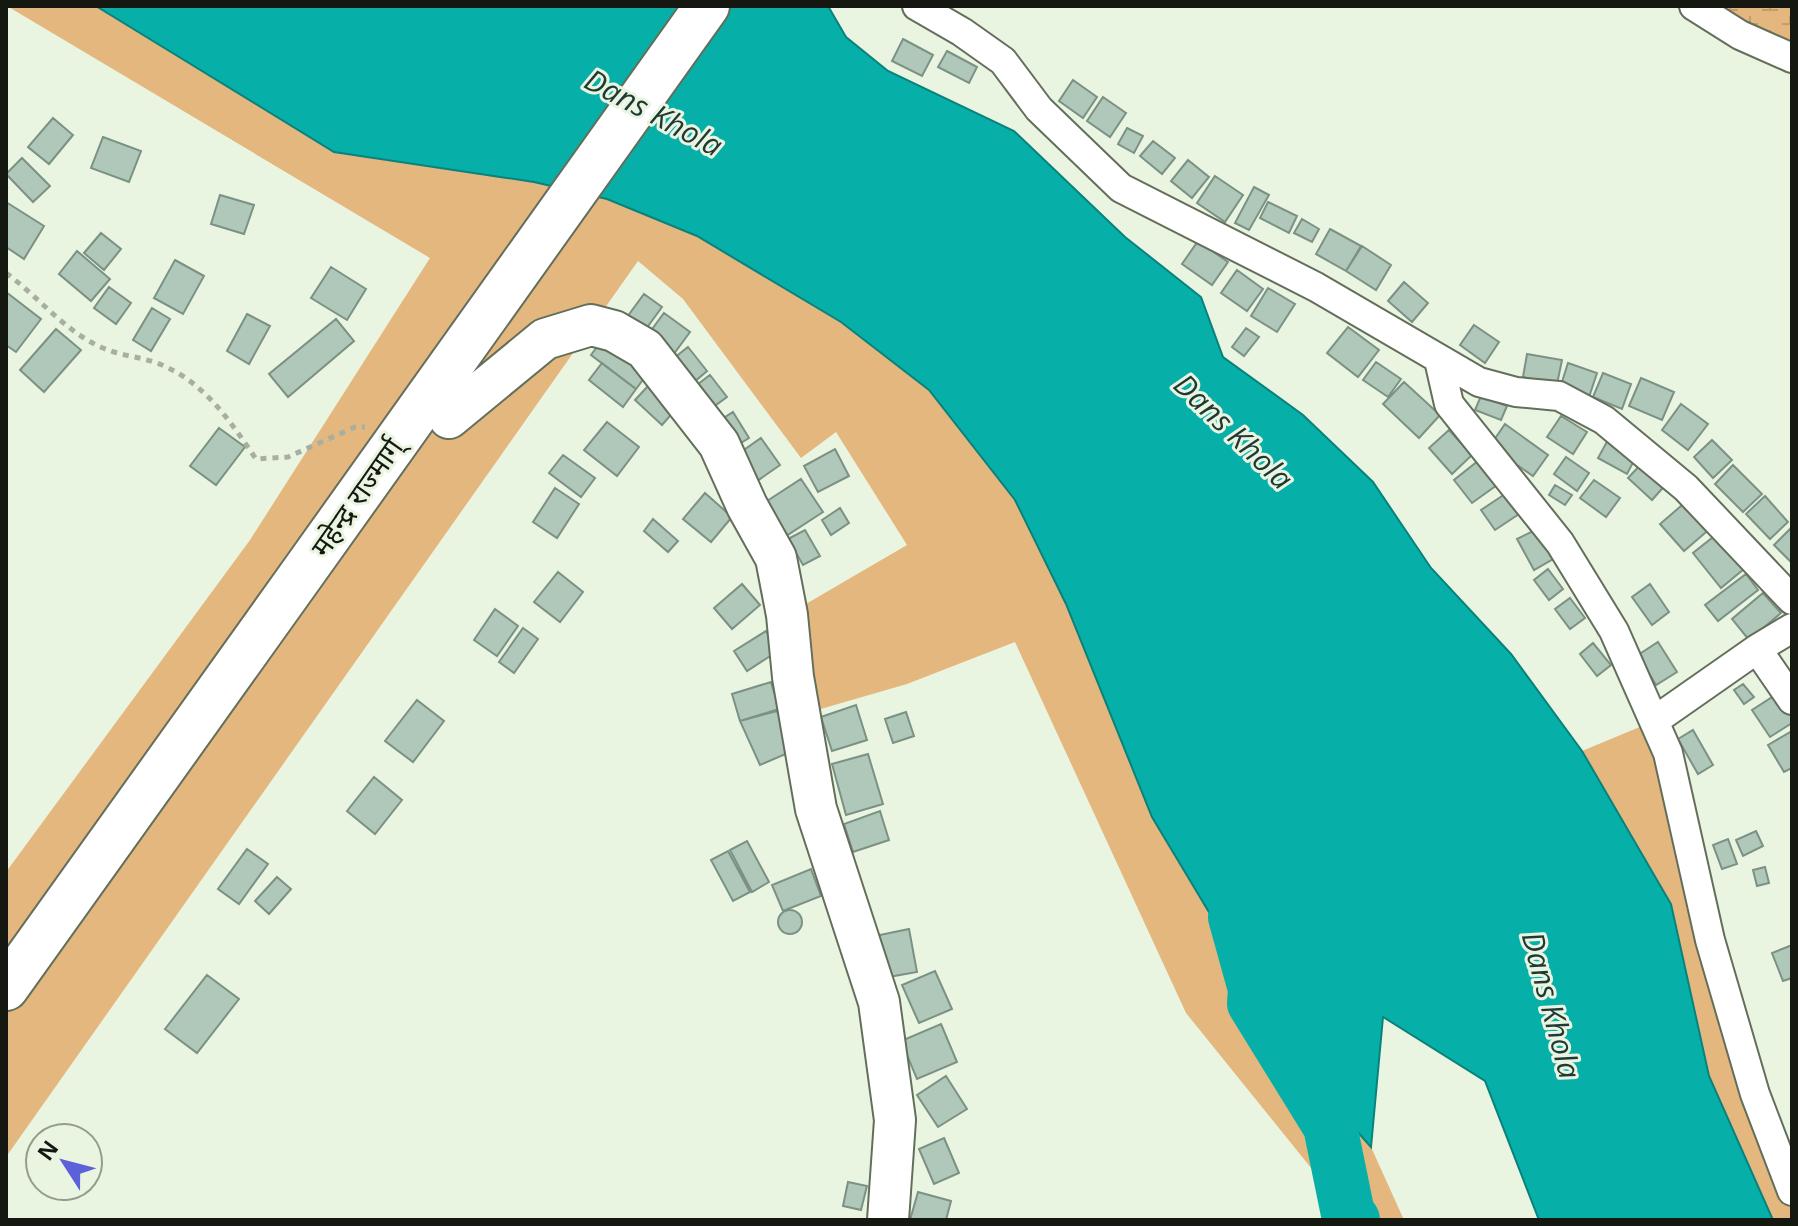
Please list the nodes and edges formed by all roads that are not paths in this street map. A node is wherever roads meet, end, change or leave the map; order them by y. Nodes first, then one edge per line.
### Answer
1 (707, 6) edge
2 (917, 6) edge
3 (1694, 6) edge
4 (1792, 58) edge
5 (1439, 360) junction
6 (428, 422) junction
7 (1792, 600) edge
8 (1792, 628) edge
9 (1757, 649) junction
10 (1792, 700) edge
11 (1654, 721) junction
12 (6, 988) edge
13 (1792, 1191) edge
14 (888, 1220) edge

1 - 6 highway, महेन्द्र राज्मार्ग्
2 - 5 street
3 - 4 street
5 - 7 street
5 - 11 street
6 - 12 highway, महेन्द्र राज्मार्ग्
6 - 14 street
8 - 9 street
9 - 10 street
9 - 11 street
11 - 13 street

